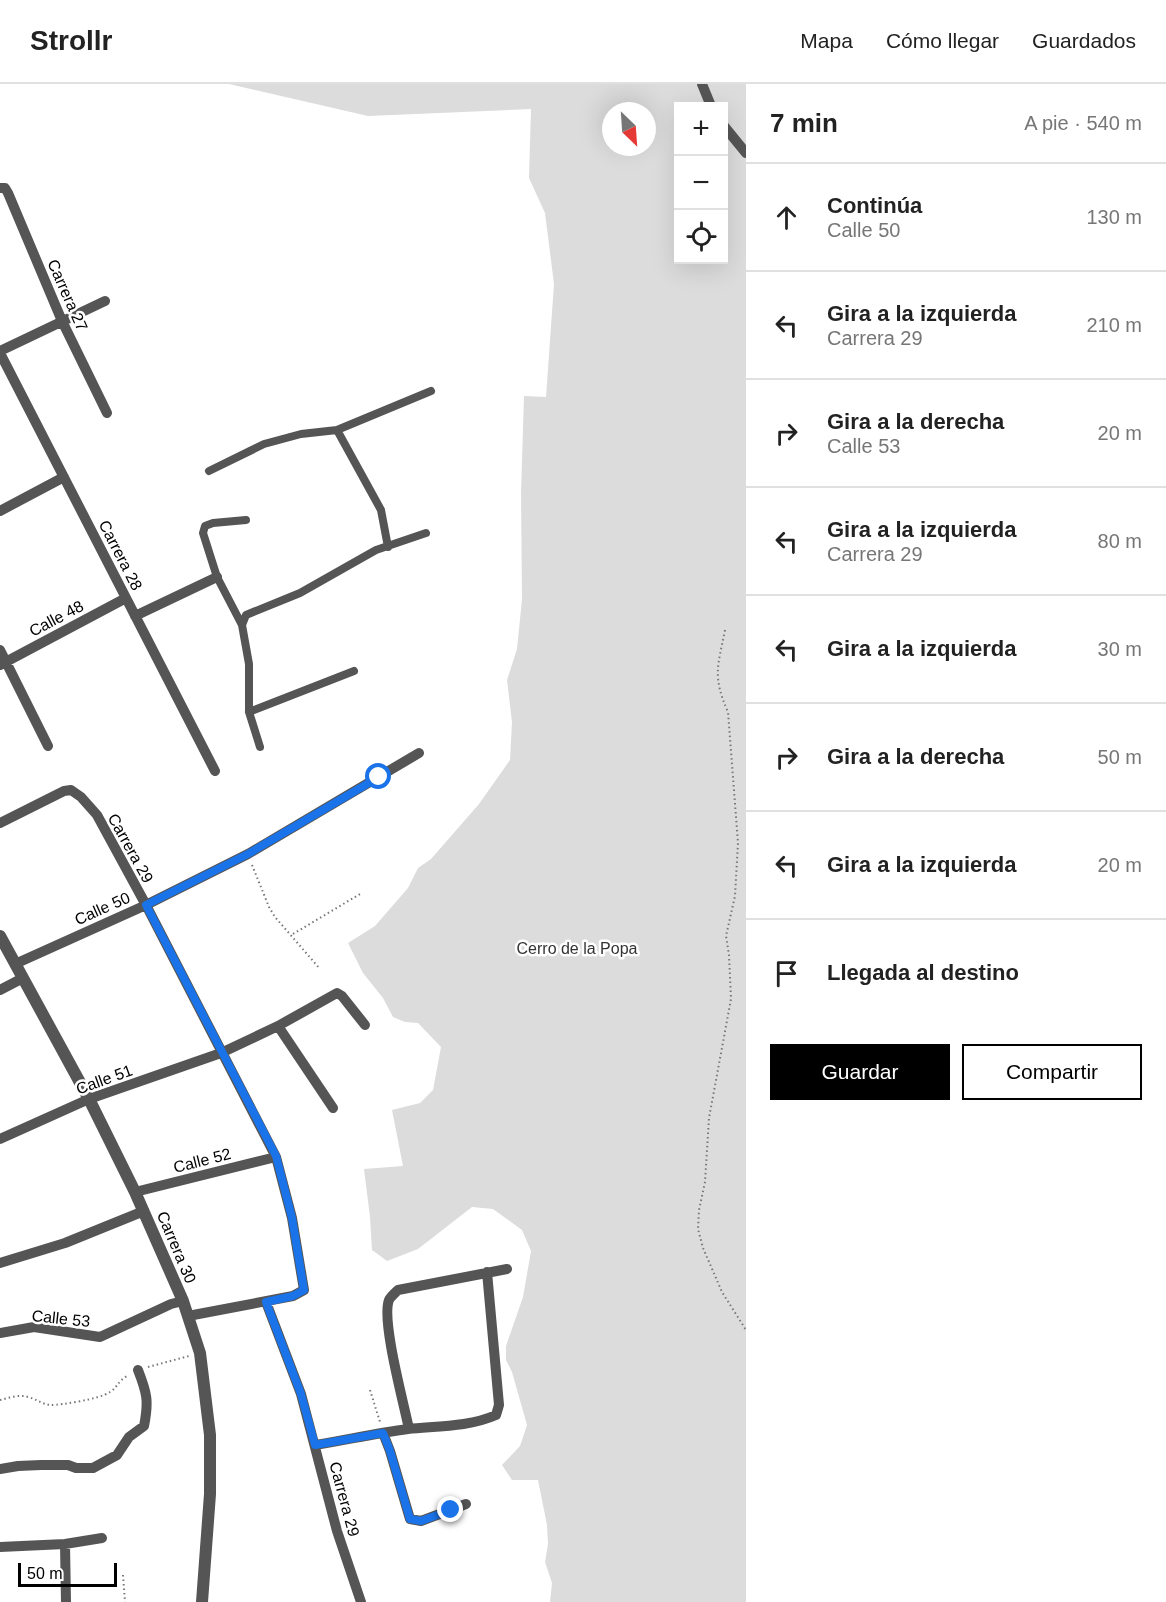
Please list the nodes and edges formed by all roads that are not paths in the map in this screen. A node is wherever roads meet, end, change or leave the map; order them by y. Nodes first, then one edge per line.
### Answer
1 (702, 84) edge
2 (709, 102) edge
3 (728, 132) edge
4 (746, 153) edge
5 (2, 188) edge
6 (105, 301) dead end
7 (62, 321) junction
8 (0, 352) edge
9 (430, 391) dead end
10 (107, 413) dead end
11 (337, 430) junction
12 (209, 471) dead end
13 (64, 477) junction
14 (0, 511) edge
15 (246, 520) dead end
16 (426, 533) dead end
17 (388, 547) junction
18 (217, 577) junction
19 (126, 598) junction
20 (135, 616) junction
21 (242, 625) junction
22 (0, 650) edge
23 (3, 663) edge
24 (354, 671) dead end
25 (249, 712) junction
26 (48, 746) dead end
27 (260, 747) dead end
28 (419, 753) dead end
29 (215, 771) dead end
30 (0, 823) edge
31 (146, 905) junction
32 (0, 936) edge
33 (15, 964) junction
34 (23, 978) junction
35 (0, 990) edge
36 (365, 1025) dead end
37 (278, 1026) junction
38 (221, 1053) junction
39 (89, 1099) junction
40 (333, 1108) dead end
41 (0, 1139) edge
42 (276, 1156) junction
43 (135, 1192) junction
44 (144, 1211) junction
45 (0, 1263) edge
46 (507, 1269) dead end
47 (488, 1272) junction
48 (183, 1301) junction
49 (266, 1302) junction
50 (188, 1316) junction
51 (0, 1334) edge
52 (138, 1370) road end
53 (409, 1429) junction
54 (383, 1433) junction
55 (315, 1445) junction
56 (0, 1469) edge
57 (466, 1504) dead end
58 (102, 1538) dead end
59 (65, 1544) junction
60 (0, 1546) edge
61 (66, 1602) edge
62 (202, 1602) edge
63 (361, 1602) edge

1 - 2 street
3 - 4 street
5 - 7 street, Carrera 27
6 - 7 street
7 - 8 street
7 - 10 street, Carrera 27
8 - 13 street, Carrera 28
9 - 11 street
11 - 12 street
11 - 17 street
13 - 14 street
13 - 19 street, Carrera 28
15 - 18 street
16 - 17 street
17 - 21 street
18 - 20 street
18 - 21 street
19 - 20 street, Carrera 28
19 - 23 street, Calle 48
20 - 29 street, Carrera 28
21 - 25 street
22 - 23 street
23 - 26 street
24 - 25 street
25 - 27 street
28 - 31 street, Calle 50
30 - 31 street, Carrera 29
31 - 33 street, Calle 50
31 - 38 street, Carrera 29
32 - 33 street, Carrera 30
33 - 34 street, Carrera 30
34 - 35 street
34 - 39 street, Carrera 30
36 - 37 street, Calle 51
37 - 38 street, Calle 51
37 - 40 street
38 - 39 street, Calle 51
38 - 42 street, Carrera 29
39 - 41 street, Calle 51
39 - 43 street, Carrera 30
42 - 43 street, Calle 52
42 - 49 street, Carrera 29
43 - 44 street, Carrera 30
44 - 45 street
44 - 48 street, Carrera 30
46 - 47 street
47 - 53 street
47 - 53 street
48 - 50 street, Carrera 30
48 - 51 street, Calle 53
49 - 50 street
49 - 55 street, Carrera 29
50 - 62 street, Carrera 30
52 - 56 street
53 - 54 street
54 - 55 street
54 - 57 street
55 - 63 street, Carrera 29
58 - 59 street
59 - 60 street
59 - 61 street

